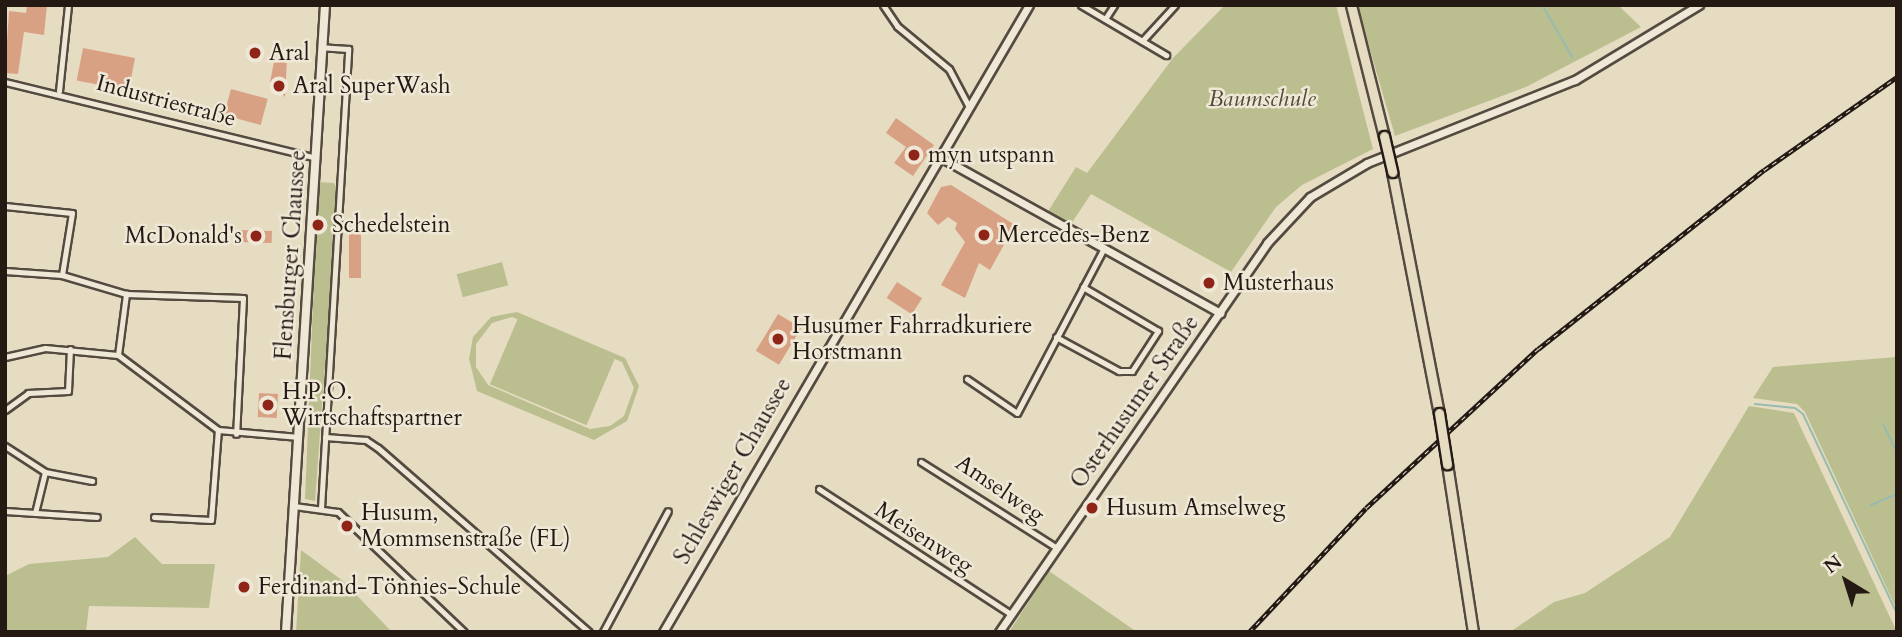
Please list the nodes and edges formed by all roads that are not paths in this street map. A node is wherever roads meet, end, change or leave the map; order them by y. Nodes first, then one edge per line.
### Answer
1 (68, 5) edge
2 (325, 5) edge
3 (883, 5) edge
4 (1029, 5) edge
5 (1081, 5) edge
6 (1114, 5) edge
7 (1175, 5) edge
8 (1351, 5) edge
9 (1699, 5) edge
10 (1105, 19) junction
11 (1142, 41) junction
12 (322, 47) junction
13 (1166, 55) dead end
14 (5, 82) edge
15 (59, 91) junction
16 (969, 107) junction
17 (940, 157) junction
18 (316, 159) junction
19 (5, 206) edge
20 (1104, 250) junction
21 (5, 271) edge
22 (62, 275) junction
23 (1083, 287) junction
24 (126, 295) junction
25 (1220, 313) junction
26 (1056, 337) junction
27 (70, 349) junction
28 (118, 355) junction
29 (5, 357) edge
30 (967, 379) dead end
31 (5, 410) edge
32 (218, 430) junction
33 (236, 434) junction
34 (325, 436) junction
35 (299, 437) junction
36 (5, 446) edge
37 (921, 462) dead end
38 (45, 472) junction
39 (92, 481) dead end
40 (819, 489) dead end
41 (294, 506) junction
42 (321, 508) junction
43 (5, 511) edge
44 (668, 511) dead end
45 (35, 513) junction
46 (97, 517) dead end
47 (154, 517) dead end
48 (1058, 549) junction
49 (1011, 614) junction
50 (286, 632) edge
51 (464, 632) edge
52 (589, 632) edge
53 (603, 632) edge
54 (663, 632) edge
55 (999, 632) edge
56 (1473, 632) edge

1 - 15 street
2 - 12 main road, Flensburger Chaussee
3 - 16 street
4 - 16 street, Schleswiger Chaussee
5 - 10 street
6 - 10 street
7 - 11 street
8 - 56 highway, bridge
9 - 25 street, Osterhusumer Straße
10 - 11 street
11 - 13 street
12 - 18 main road, Flensburger Chaussee
12 - 34 street, Flensburger Chaussee
14 - 15 street, Industriestraße
15 - 18 street, Industriestraße
16 - 17 street, Schleswiger Chaussee
17 - 20 street
17 - 54 street, Schleswiger Chaussee
18 - 35 main road, Flensburger Chaussee
19 - 22 street
20 - 23 street
20 - 25 street
21 - 22 street
22 - 24 street
23 - 26 street
23 - 26 street
24 - 28 street
24 - 33 street
25 - 48 street, Osterhusumer Straße
26 - 30 street
27 - 28 street
27 - 29 street
27 - 31 street
28 - 32 street
32 - 33 street
32 - 47 street
33 - 35 street
34 - 42 street, Flensburger Chaussee
34 - 52 street
35 - 41 main road, Flensburger Chaussee
36 - 38 street
37 - 48 street, Amselweg
38 - 39 street
38 - 45 street
40 - 49 street, Meisenweg
41 - 42 street
41 - 50 main road, Flensburger Chaussee
42 - 51 street
43 - 45 street
44 - 53 street
45 - 46 street
48 - 49 street, Osterhusumer Straße
49 - 55 street, Osterhusumer Straße

